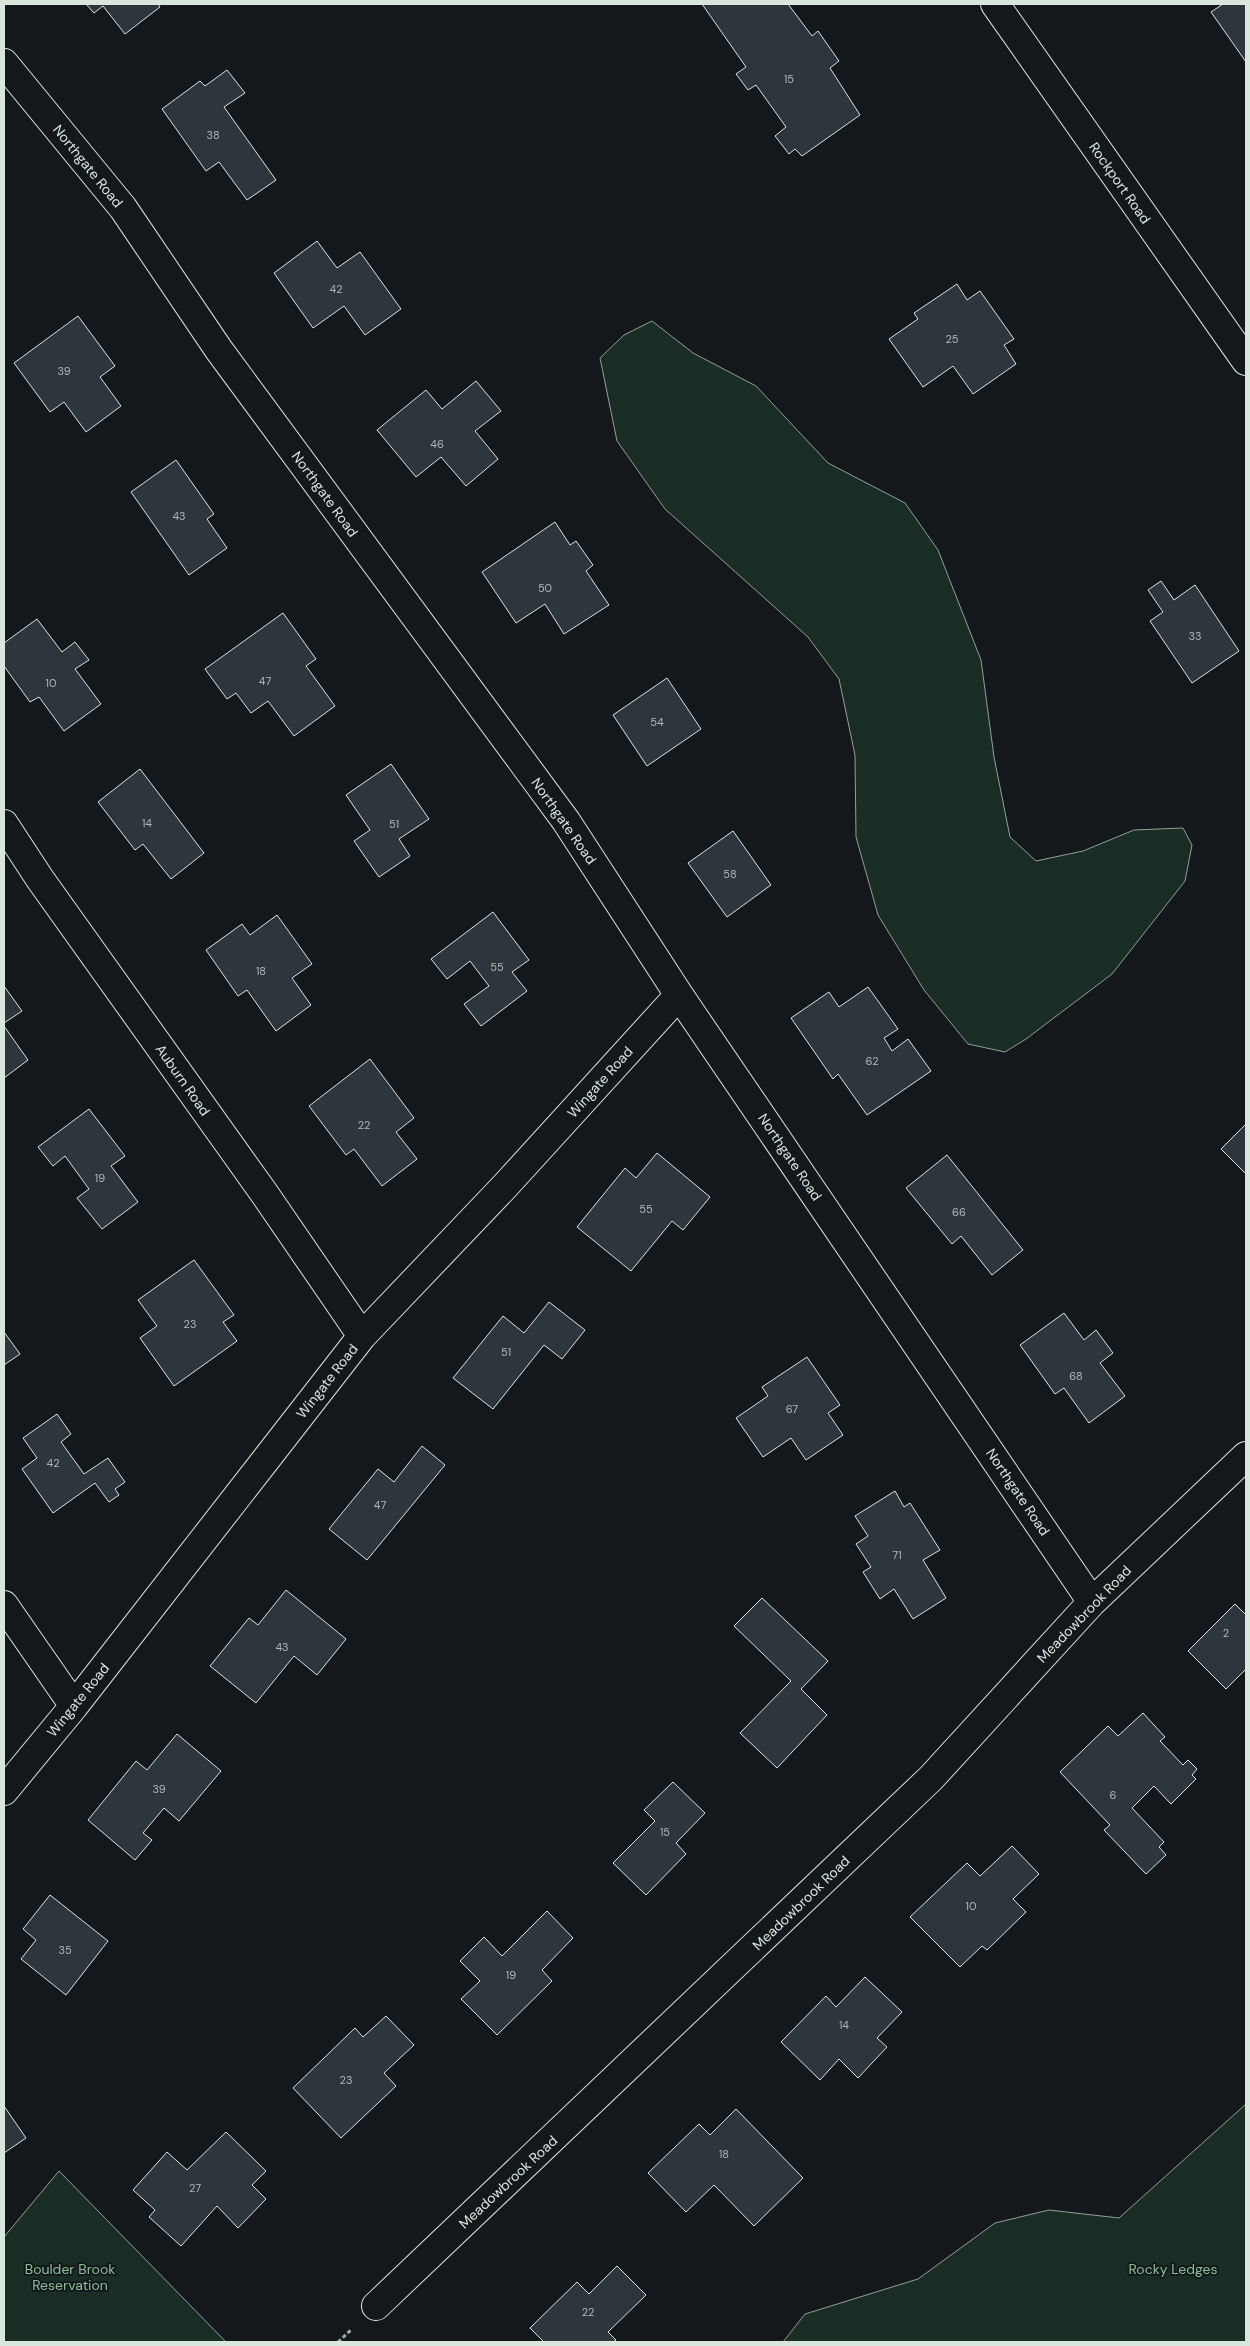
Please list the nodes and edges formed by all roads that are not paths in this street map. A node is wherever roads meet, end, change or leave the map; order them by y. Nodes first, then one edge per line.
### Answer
1 (994, 4) edge
2 (4, 62) edge
3 (1246, 361) edge
4 (4, 824) edge
5 (679, 995) junction
6 (362, 1336) junction
7 (1246, 1456) edge
8 (1092, 1602) junction
9 (4, 1605) edge
10 (74, 1706) junction
11 (4, 1791) edge
12 (376, 2306) dead end

1 - 3 street, Rockport Road
2 - 5 street, Northgate Road
4 - 6 street, Auburn Road
5 - 6 street, Wingate Road
5 - 8 street, Northgate Road
6 - 10 street, Wingate Road
7 - 8 street, Meadowbrook Road
8 - 12 street, Meadowbrook Road
9 - 10 street
10 - 11 street, Wingate Road

